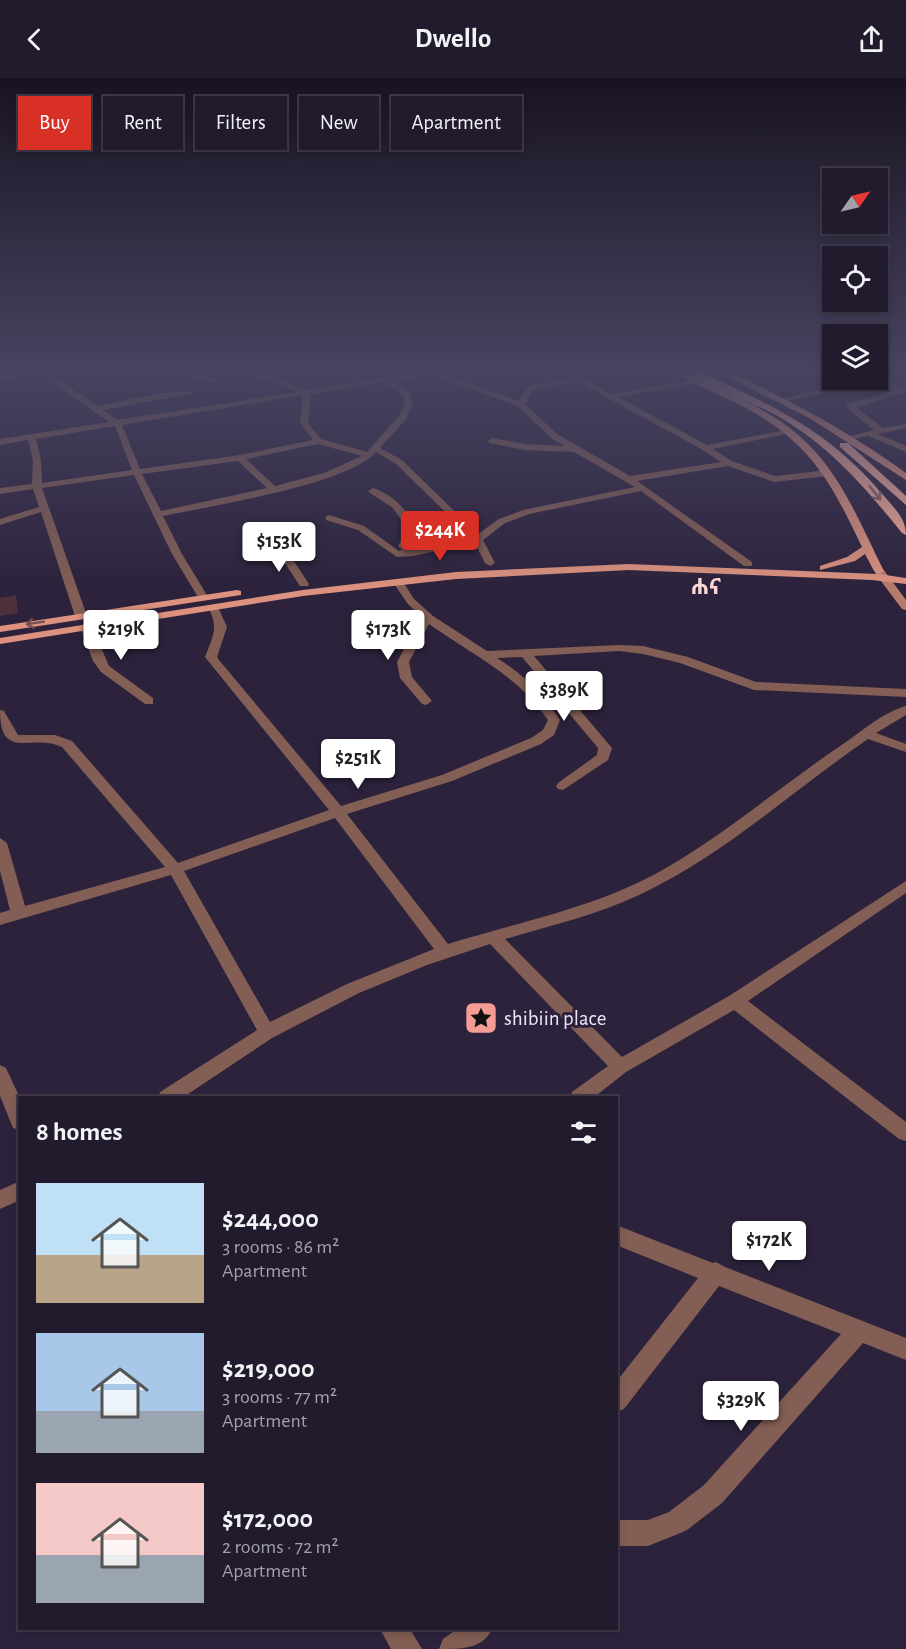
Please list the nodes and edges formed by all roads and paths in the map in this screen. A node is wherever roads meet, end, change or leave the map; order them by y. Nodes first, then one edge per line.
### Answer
1 (33, 442) edge
2 (125, 442) edge
3 (312, 442) edge
4 (325, 442) edge
5 (380, 442) edge
6 (499, 442) edge
7 (566, 442) edge
8 (696, 442) edge
9 (733, 442) edge
10 (800, 442) edge
11 (825, 442) edge
12 (840, 442) edge
13 (857, 442) edge
14 (891, 442) edge
15 (706, 448) junction
16 (576, 449) junction
17 (906, 449) edge
18 (372, 451) junction
19 (390, 456) junction
20 (240, 458) junction
21 (360, 462) junction
22 (729, 463) junction
23 (137, 472) junction
24 (828, 473) junction
25 (906, 477) edge
26 (630, 479) junction
27 (37, 486) junction
28 (272, 488) junction
29 (643, 488) junction
30 (0, 491) edge
31 (373, 491) dead end
32 (906, 502) edge
33 (46, 508) junction
34 (159, 514) junction
35 (329, 518) dead end
36 (0, 522) edge
37 (906, 531) edge
38 (478, 539) junction
39 (278, 545) dead end
40 (867, 548) junction
41 (413, 553) junction
42 (490, 563) junction
43 (748, 564) junction
44 (824, 568) junction
45 (880, 574) junction
46 (905, 577) edge
47 (356, 582) junction
48 (399, 582) junction
49 (304, 584) junction
50 (208, 602) junction
51 (906, 608) edge
52 (428, 615) junction
53 (83, 621) junction
54 (0, 629) edge
55 (0, 640) edge
56 (525, 653) junction
57 (486, 655) junction
58 (906, 693) edge
59 (149, 701) dead end
60 (426, 701) dead end
61 (906, 710) edge
62 (0, 714) edge
63 (864, 733) junction
64 (906, 748) edge
65 (562, 786) dead end
66 (338, 812) junction
67 (0, 843) edge
68 (175, 869) junction
69 (906, 886) edge
70 (19, 914) junction
71 (0, 919) edge
72 (494, 938) junction
73 (445, 952) junction
74 (735, 1001) junction
75 (267, 1032) junction
76 (620, 1067) junction
77 (0, 1072) edge
78 (170, 1096) edge
79 (582, 1096) edge
80 (18, 1117) edge
81 (906, 1132) edge
82 (18, 1191) edge
83 (0, 1200) edge
84 (618, 1236) edge
85 (716, 1272) junction
86 (860, 1330) junction
87 (906, 1348) edge
88 (618, 1398) edge
89 (618, 1533) edge
90 (394, 1630) edge
91 (478, 1630) edge
92 (408, 1649) edge
93 (453, 1649) edge

1 - 27 street
2 - 23 street
3 - 20 street
4 - 18 street
5 - 18 street
6 - 16 street
7 - 16 street
8 - 15 street
9 - 15 street
10 - 24 main road
11 -> 37 highway
12 - 32 highway
13 - 25 main road
14 - 17 street
15 - 22 street
16 - 26 street
18 - 19 street
18 - 21 street
19 - 21 street
19 - 38 street
20 - 23 street
20 - 28 street
21 - 28 street
22 - 24 street
22 - 26 street
23 - 27 street
23 - 34 street
24 - 40 main road
26 - 29 street
27 - 30 street
27 - 33 street
28 - 34 street
29 - 38 street
29 - 43 street
31 - 41 street
33 - 36 street
33 - 53 street
34 - 50 street
35 - 41 street
38 - 41 street
38 - 42 street
39 - 49 street
40 - 44 main road
40 - 45 main road
42 - 43 main road
42 - 47 main road
43 - 44 main road
44 - 45 main road
45 - 46 main road
45 - 48 main road
45 - 51 street
47 - 48 main road
47 - 49 main road
47 - 50 main road
48 - 52 street
49 - 50 main road
50 - 53 main road
50 - 66 street
52 - 57 street
52 - 60 street
53 -> 54 main road
53 - 55 main road
53 - 59 street
56 - 57 street
56 - 58 street
56 - 65 street
57 - 66 street
61 - 63 street
62 - 68 street
63 - 64 street
63 - 72 street
66 - 68 street
66 - 73 street
67 - 70 street
68 - 70 street
68 - 75 street
69 - 74 street
70 - 71 street
72 - 73 street
72 - 76 street
73 - 75 street
74 - 76 street
74 - 81 street
75 - 78 street
76 - 79 street
77 - 80 street
82 - 83 street
84 - 85 street
85 - 86 street
85 - 88 street
86 - 87 street
86 - 89 street
90 - 92 street
91 - 93 street

